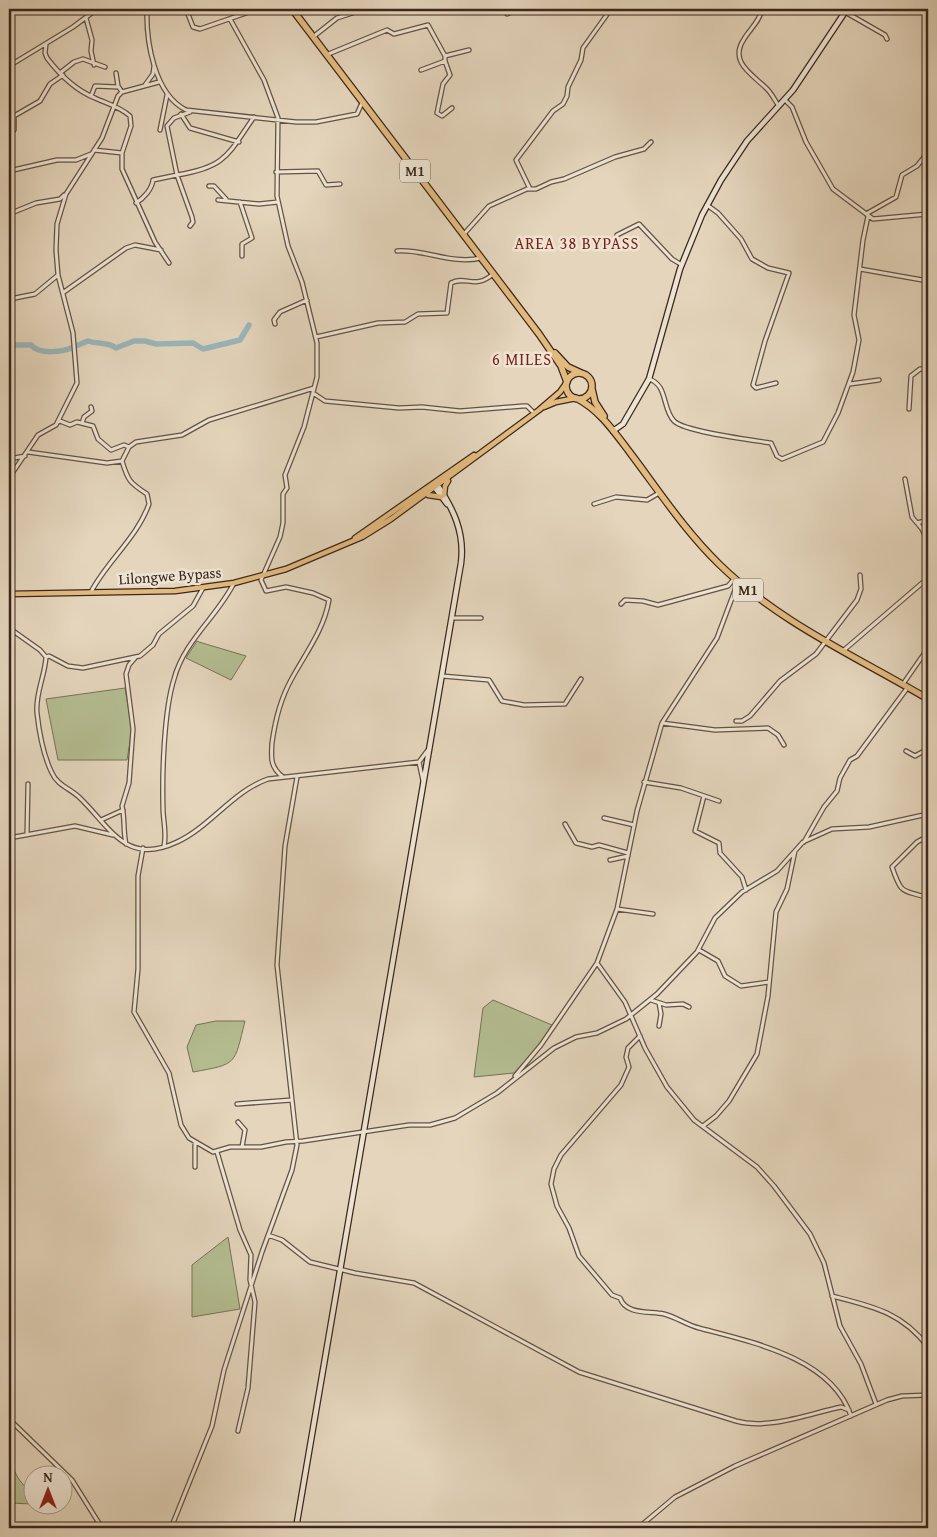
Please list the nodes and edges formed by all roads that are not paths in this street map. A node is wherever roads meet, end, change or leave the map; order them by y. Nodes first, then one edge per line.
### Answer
1 (96, 9) edge
2 (147, 9) edge
3 (186, 9) edge
4 (258, 9) edge
5 (292, 9) edge
6 (365, 9) edge
7 (503, 9) edge
8 (520, 9) edge
9 (611, 9) edge
10 (762, 9) edge
11 (846, 10) edge
12 (86, 18) junction
13 (230, 19) junction
14 (313, 37) junction
15 (887, 39) dead end
16 (46, 44) junction
17 (469, 50) dead end
18 (326, 55) junction
19 (445, 56) junction
20 (445, 61) junction
21 (155, 62) junction
22 (94, 65) junction
23 (9, 66) edge
24 (105, 67) dead end
25 (421, 70) dead end
26 (116, 73) dead end
27 (61, 74) junction
28 (159, 82) junction
29 (144, 86) junction
30 (118, 87) junction
31 (122, 92) junction
32 (167, 94) junction
33 (91, 96) junction
34 (785, 100) junction
35 (362, 102) junction
36 (114, 105) junction
37 (779, 106) junction
38 (452, 108) dead end
39 (192, 111) junction
40 (181, 114) junction
41 (14, 116) junction
42 (255, 117) junction
43 (9, 118) edge
44 (278, 118) junction
45 (160, 130) dead end
46 (9, 134) edge
47 (239, 142) junction
48 (651, 142) dead end
49 (94, 150) junction
50 (928, 152) edge
51 (122, 153) junction
52 (91, 154) junction
53 (9, 171) edge
54 (276, 172) junction
55 (177, 175) junction
56 (340, 184) dead end
57 (209, 186) dead end
58 (530, 189) junction
59 (66, 194) junction
60 (218, 200) dead end
61 (227, 200) junction
62 (136, 202) junction
63 (240, 202) junction
64 (278, 202) junction
65 (707, 205) junction
66 (9, 214) edge
67 (928, 214) edge
68 (867, 215) junction
69 (190, 226) dead end
70 (464, 234) junction
71 (617, 235) dead end
72 (162, 250) junction
73 (398, 252) dead end
74 (242, 256) dead end
75 (481, 258) junction
76 (169, 263) dead end
77 (682, 265) junction
78 (860, 269) junction
79 (493, 274) junction
80 (58, 275) junction
81 (928, 281) edge
82 (64, 293) junction
83 (307, 300) junction
84 (9, 305) edge
85 (275, 324) dead end
86 (539, 334) junction
87 (316, 337) junction
88 (928, 369) edge
89 (583, 374) junction
90 (649, 379) junction
91 (879, 380) dead end
92 (567, 382) junction
93 (776, 383) dead end
94 (849, 384) junction
95 (592, 387) junction
96 (314, 388) junction
97 (313, 393) junction
98 (576, 398) junction
99 (92, 407) dead end
100 (909, 409) dead end
101 (536, 412) junction
102 (57, 422) junction
103 (82, 423) junction
104 (612, 430) junction
105 (129, 447) junction
106 (484, 451) junction
107 (28, 452) junction
108 (25, 456) junction
109 (9, 459) edge
110 (122, 461) junction
111 (454, 475) junction
112 (9, 478) edge
113 (905, 479) dead end
114 (435, 486) junction
115 (659, 492) junction
116 (425, 496) junction
117 (443, 496) junction
118 (594, 504) dead end
119 (928, 520) edge
120 (916, 523) junction
121 (922, 529) junction
122 (928, 536) edge
123 (354, 538) junction
124 (928, 542) edge
125 (860, 575) dead end
126 (263, 576) junction
127 (928, 578) edge
128 (736, 580) junction
129 (234, 583) junction
130 (203, 588) junction
131 (91, 593) junction
132 (9, 594) edge
133 (621, 604) dead end
134 (451, 618) junction
135 (481, 618) dead end
136 (9, 628) edge
137 (826, 640) junction
138 (928, 648) edge
139 (844, 650) junction
140 (46, 657) junction
141 (135, 658) junction
142 (441, 676) junction
143 (581, 679) dead end
144 (906, 686) junction
145 (928, 699) edge
146 (736, 721) dead end
147 (662, 723) junction
148 (784, 745) dead end
149 (429, 749) junction
150 (906, 751) dead end
151 (928, 751) edge
152 (419, 762) junction
153 (283, 777) junction
154 (297, 777) junction
155 (423, 782) junction
156 (644, 782) junction
157 (28, 784) dead end
158 (704, 796) junction
159 (719, 801) dead end
160 (122, 810) junction
161 (928, 814) edge
162 (604, 818) dead end
163 (101, 820) junction
164 (565, 824) dead end
165 (634, 825) junction
166 (27, 835) junction
167 (114, 835) junction
168 (928, 836) edge
169 (9, 838) edge
170 (803, 842) junction
171 (126, 844) junction
172 (163, 846) junction
173 (143, 848) junction
174 (795, 851) junction
175 (628, 854) junction
176 (610, 860) dead end
177 (746, 890) junction
178 (928, 898) edge
179 (617, 909) junction
180 (653, 914) dead end
181 (699, 950) junction
182 (597, 962) junction
183 (769, 982) junction
184 (650, 1000) junction
185 (658, 1003) junction
186 (688, 1007) dead end
187 (631, 1015) junction
188 (659, 1026) dead end
189 (640, 1036) junction
190 (514, 1079) junction
191 (292, 1100) junction
192 (237, 1104) dead end
193 (238, 1122) dead end
194 (703, 1126) junction
195 (363, 1133) junction
196 (297, 1141) junction
197 (195, 1142) junction
198 (242, 1147) junction
199 (217, 1152) junction
200 (195, 1167) dead end
201 (268, 1235) junction
202 (340, 1268) junction
203 (251, 1286) junction
204 (832, 1296) junction
205 (928, 1347) edge
206 (928, 1395) edge
207 (876, 1404) junction
208 (849, 1410) junction
209 (851, 1416) junction
210 (9, 1419) edge
211 (238, 1431) dead end
212 (102, 1528) edge
213 (171, 1528) edge
214 (296, 1528) edge
215 (638, 1528) edge

1 - 12 street
2 - 21 street
3 - 13 street
4 - 13 street
5 - 14 highway, M1
6 - 14 street
7 - 8 street
9 - 58 street
10 - 37 street
11 - 15 street
11 - 34 main road
12 - 16 street
12 - 22 street
13 - 44 street
14 - 18 highway, M1
16 - 23 street
16 - 27 street
17 - 19 street
18 - 19 street
18 - 35 highway, M1
19 - 20 street
20 - 25 street
20 - 38 street
21 - 28 street
21 - 29 street
22 - 24 street
22 - 27 street
26 - 30 street
27 - 33 street
27 - 41 street
28 - 29 street
28 - 32 street
29 - 31 street
30 - 31 street
30 - 33 street
31 - 36 street
32 - 39 street
32 - 45 street
33 - 36 street
34 - 37 main road
34 - 68 street
35 - 44 street
35 - 70 highway, M1
36 - 49 street
36 - 51 street
37 - 65 main road
39 - 40 street
39 - 42 street
40 - 47 street
40 - 55 street
41 - 43 street
41 - 46 street
42 - 44 street
42 - 47 street
44 - 54 street
47 - 55 street
48 - 58 street
49 - 51 street
49 - 52 street
50 - 68 street
51 - 62 street
52 - 53 street
52 - 59 street
54 - 56 street
54 - 64 street
55 - 62 street
55 - 69 street
57 - 61 street
58 - 70 street
59 - 66 street
59 - 80 street
60 - 61 street
61 - 63 street
62 - 72 street
63 - 64 street
63 - 74 street
64 - 83 street
65 - 77 main road
65 - 93 street
67 - 68 street
68 - 78 street
70 - 75 highway, M1
71 - 77 street
72 - 76 street
72 - 82 street
73 - 75 street
75 - 79 highway, M1
77 - 90 main road
78 - 81 street
78 - 94 street
79 - 86 highway, M1
79 - 87 street
80 - 82 street
80 - 84 street
82 - 102 street
83 - 85 street
83 - 87 street
86 - 89 highway, M1
86 - 92 highway, M1
87 - 96 street
88 - 100 street
89 - 92 highway
89 - 95 highway, M1
90 - 94 street
90 - 104 main road
91 - 94 street
92 - 98 highway, M1
92 - 101 main road, Lilongwe Bypass
95 - 98 highway
95 - 104 highway, M1
96 - 97 street
96 - 105 street
97 - 101 street
97 - 126 street
98 - 101 main road, Lilongwe Bypass
98 - 104 highway, M1
99 - 103 street
101 - 106 main road, Lilongwe Bypass
102 - 103 street
102 - 107 street
103 - 105 street
104 - 115 highway, M1
105 - 110 street
106 - 111 main road, Lilongwe Bypass
106 - 114 main road, Lilongwe Bypass
107 - 108 street
107 - 110 street
108 - 109 street
108 - 112 street
110 - 131 street
111 - 114 main road, Lilongwe Bypass
111 - 117 main road
113 - 120 street
114 - 116 main road, Lilongwe Bypass
114 - 117 main road
114 - 123 main road, Lilongwe Bypass
115 - 118 street
115 - 128 highway, M1
116 - 117 main road
116 - 123 main road, Lilongwe Bypass
117 - 134 main road
119 - 120 street
120 - 121 street
121 - 122 street
121 - 124 street
123 - 126 main road, Lilongwe Bypass
125 - 137 street
126 - 129 main road, Lilongwe Bypass
126 - 153 street
127 - 139 street
128 - 133 street
128 - 137 highway, M1
128 - 147 street
129 - 130 main road, Lilongwe Bypass
129 - 172 street
130 - 131 main road, Lilongwe Bypass
130 - 141 street
131 - 132 main road, Lilongwe Bypass
134 - 135 street
134 - 142 main road
136 - 140 street
137 - 139 highway, M1
137 - 146 street
138 - 144 street
139 - 144 highway, M1
140 - 141 street
140 - 163 street
141 - 160 street
142 - 143 street
142 - 149 main road
144 - 145 highway, M1
144 - 170 street
147 - 148 street
147 - 156 street
149 - 152 street
149 - 155 main road
150 - 151 street
152 - 154 street
152 - 155 street
153 - 154 street
153 - 172 street
154 - 191 street
155 - 195 main road
156 - 158 street
156 - 165 street
157 - 166 street
158 - 159 street
158 - 177 street
160 - 163 street
160 - 171 street
161 - 170 street
162 - 165 street
163 - 167 street
164 - 175 street
165 - 175 street
166 - 167 street
166 - 169 street
167 - 171 street
168 - 178 street
170 - 174 street
171 - 173 street
172 - 173 street
173 - 197 street
174 - 177 street
174 - 183 street
175 - 176 street
175 - 179 street
177 - 181 street
179 - 180 street
179 - 182 street
181 - 183 street
181 - 184 street
182 - 187 street
182 - 190 street
183 - 194 street
184 - 185 street
184 - 187 street
185 - 186 street
185 - 188 street
187 - 189 street
187 - 190 street
189 - 194 street
189 - 208 street
190 - 195 street
191 - 192 street
191 - 196 street
193 - 198 street
194 - 204 street
195 - 196 street
195 - 202 main road
196 - 198 street
196 - 201 street
197 - 199 street
197 - 200 street
198 - 199 street
199 - 203 street
201 - 202 street
201 - 203 street
202 - 208 street
202 - 214 main road
203 - 211 street
203 - 213 street
204 - 205 street
204 - 207 street
206 - 207 street
207 - 209 street
208 - 209 street
209 - 215 street
210 - 212 street

